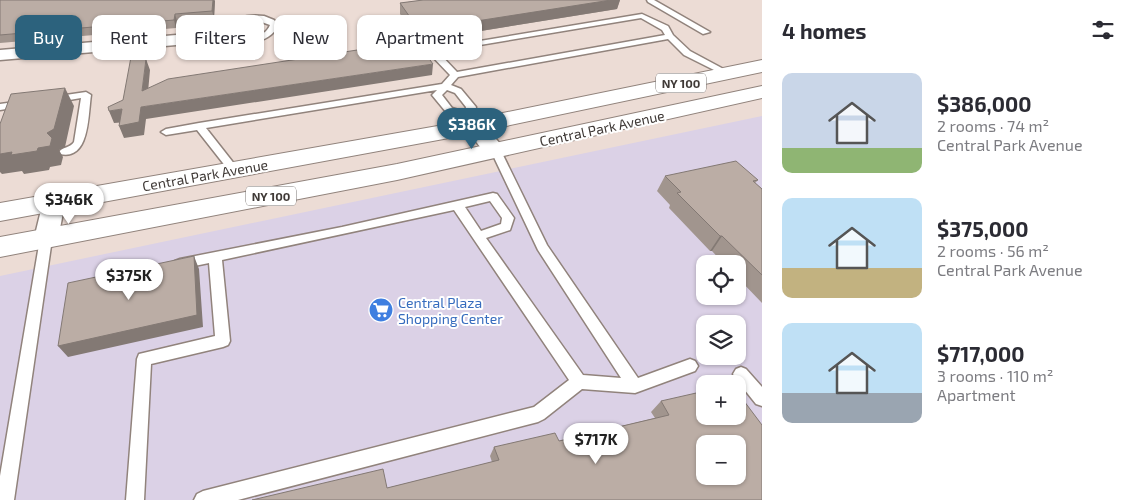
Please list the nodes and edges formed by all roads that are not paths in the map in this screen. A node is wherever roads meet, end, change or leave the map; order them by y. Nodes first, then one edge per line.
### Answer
1 (651, 0) edge
2 (226, 32) joint
3 (706, 32) dead end
4 (670, 36) junction
5 (176, 40) edge
6 (482, 43) edge
7 (0, 55) edge
8 (441, 60) edge
9 (762, 66) edge
10 (727, 73) junction
11 (455, 75) junction
12 (445, 86) junction
13 (762, 92) edge
14 (0, 107) edge
15 (472, 122) junction
16 (199, 126) junction
17 (166, 132) dead end
18 (496, 151) junction
19 (64, 152) dead end
20 (234, 170) junction
21 (54, 202) junction
22 (457, 206) junction
23 (0, 212) edge
24 (478, 236) junction
25 (46, 239) junction
26 (0, 247) edge
27 (215, 256) junction
28 (169, 266) edge
29 (690, 366) dead end
30 (741, 374) dead end
31 (579, 382) junction
32 (635, 386) junction
33 (762, 399) edge
34 (5, 500) edge
35 (135, 500) edge
36 (203, 500) edge

1 - 3 lane
2 - 2 lane
4 - 6 lane
4 - 10 lane
4 - 11 lane
5 - 7 street
8 - 11 lane
9 - 10 main road, Central Park Avenue / NY 100
10 - 15 main road, Central Park Avenue / NY 100
11 - 12 lane
12 - 15 lane
12 - 15 lane
12 - 16 lane
13 - 18 main road, Central Park Avenue / NY 100
14 - 19 lane
15 - 18 street
15 - 20 main road, Central Park Avenue / NY 100
16 - 17 lane
16 - 20 lane
18 - 25 main road, Central Park Avenue / NY 100
18 - 32 lane
20 - 21 main road, Central Park Avenue / NY 100
21 - 23 main road, Central Park Avenue / NY 100
21 - 25 street
22 - 24 lane
22 - 24 lane
22 - 27 lane
24 - 31 lane
25 - 26 main road, Central Park Avenue / NY 100
25 - 34 lane
27 - 28 lane
27 - 35 lane
29 - 32 lane
30 - 33 lane
31 - 32 lane
31 - 36 lane

